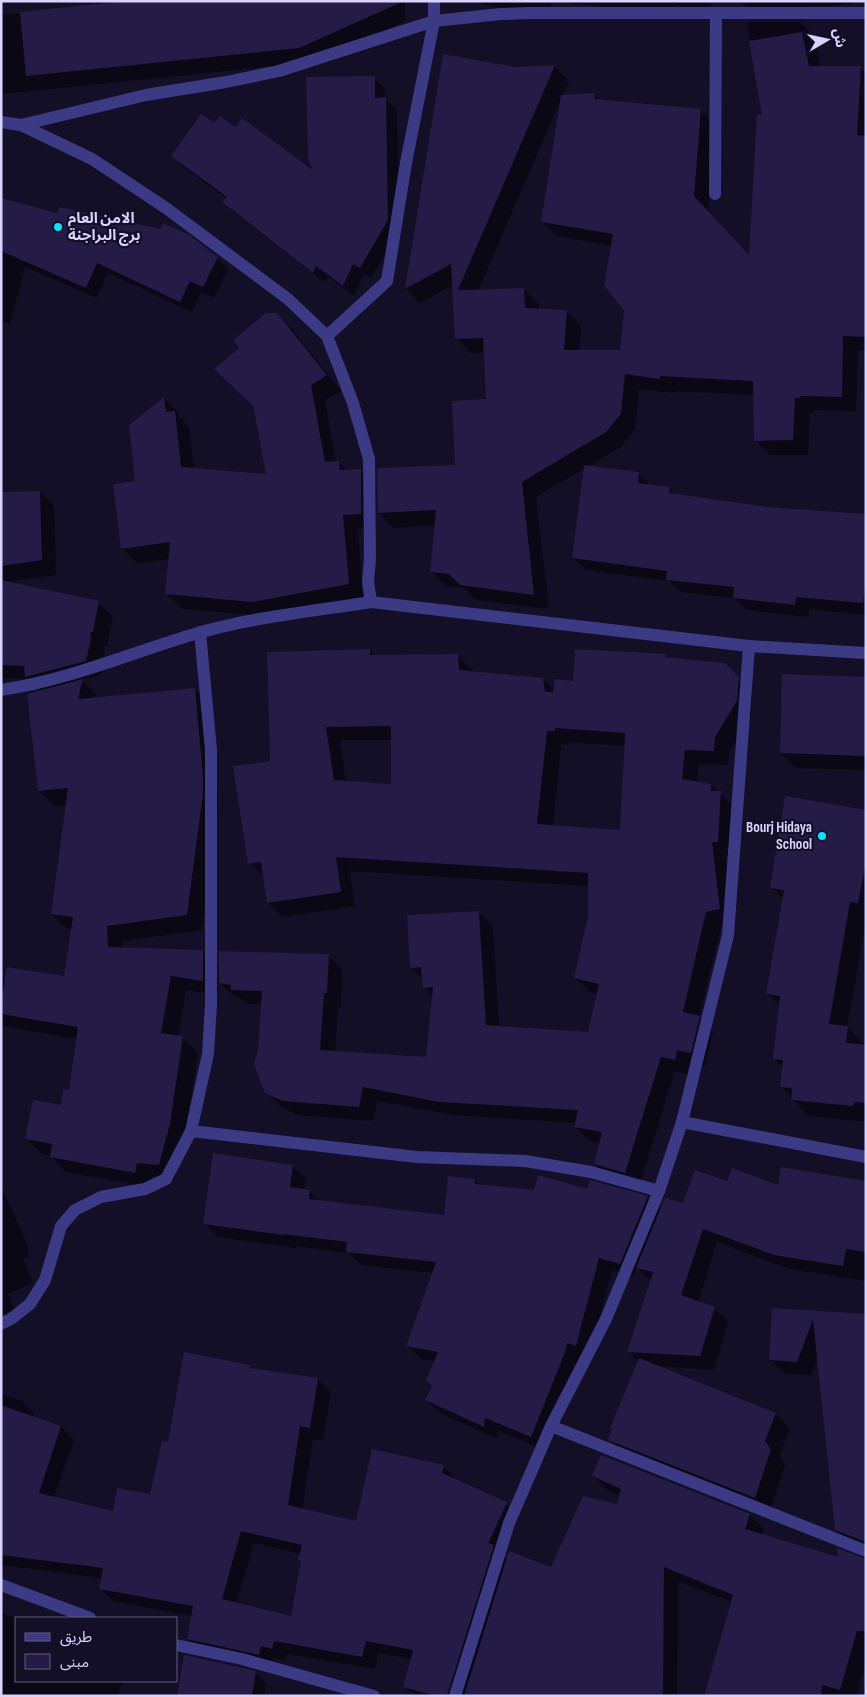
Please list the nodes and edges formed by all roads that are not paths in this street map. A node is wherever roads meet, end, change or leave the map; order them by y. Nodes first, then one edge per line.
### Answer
1 (434, 1) edge
2 (716, 13) junction
3 (866, 13) edge
4 (434, 21) junction
5 (1, 122) edge
6 (21, 125) junction
7 (715, 194) dead end
8 (327, 336) junction
9 (371, 602) junction
10 (200, 632) junction
11 (749, 646) junction
12 (866, 654) edge
13 (1, 690) edge
14 (682, 1122) junction
15 (191, 1131) junction
16 (866, 1157) edge
17 (659, 1191) junction
18 (1, 1324) edge
19 (551, 1426) junction
20 (866, 1551) edge
21 (1, 1585) edge
22 (87, 1617) edge
23 (178, 1645) edge
24 (374, 1696) edge
25 (454, 1696) edge

1 - 4 street
2 - 3 street
2 - 4 street
2 - 7 street
4 - 6 street
4 - 8 street
5 - 6 street
6 - 8 street
8 - 9 street
9 - 10 street
9 - 11 street
10 - 13 street
10 - 15 street
11 - 12 street
11 - 14 street
14 - 16 street
14 - 17 street
15 - 17 street
15 - 18 street
17 - 19 street
19 - 20 street
19 - 25 street
21 - 22 street
23 - 24 street

